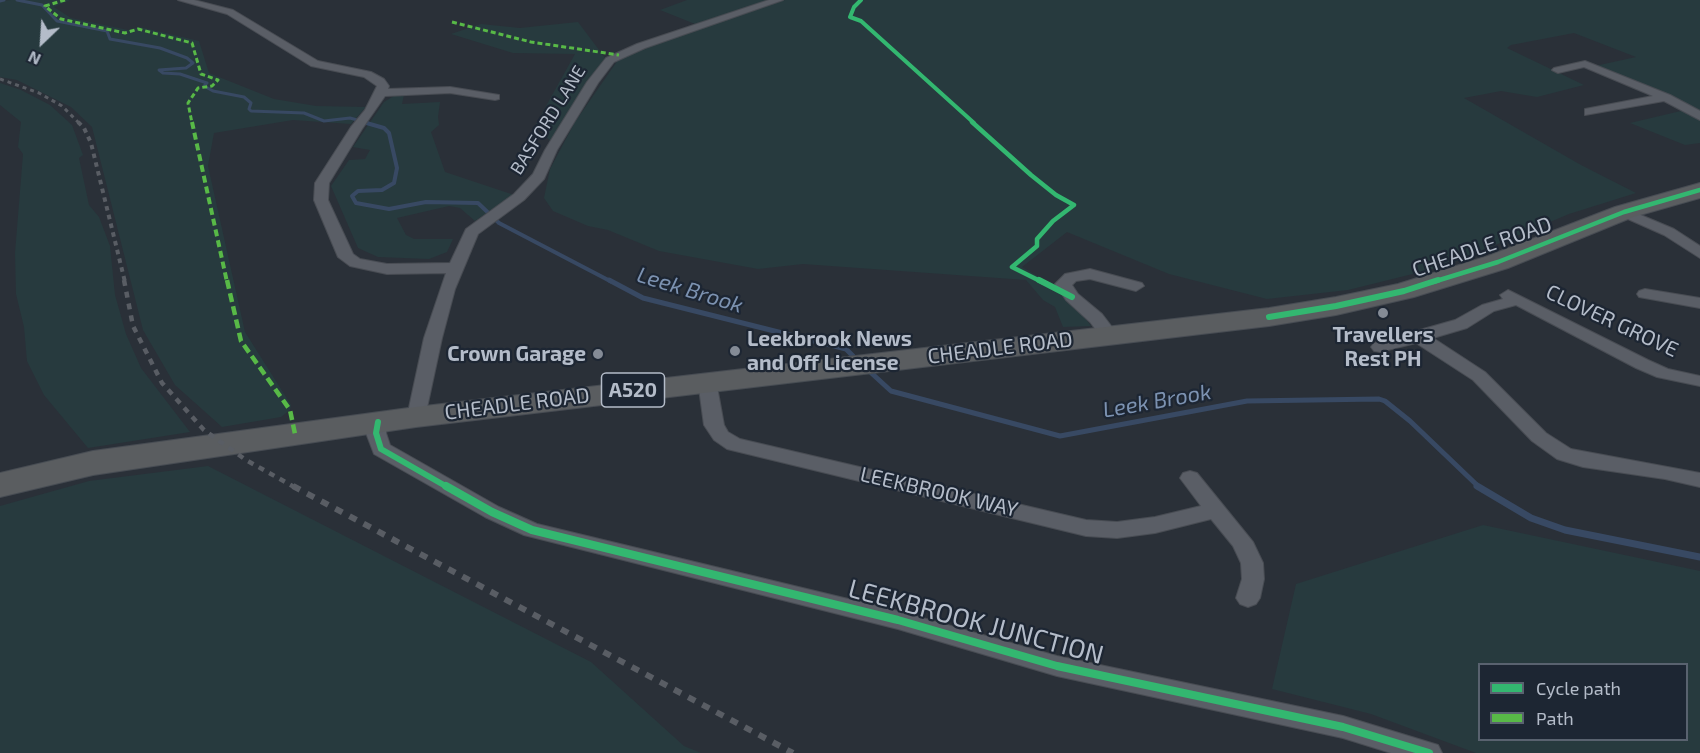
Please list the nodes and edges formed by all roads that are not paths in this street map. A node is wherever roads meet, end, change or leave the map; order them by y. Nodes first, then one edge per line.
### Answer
1 (183, 0) edge
2 (778, 0) edge
3 (1558, 70) dead end
4 (381, 93) junction
5 (1666, 96) junction
6 (495, 97) dead end
7 (1589, 112) dead end
8 (1700, 116) edge
9 (1700, 190) edge
10 (1624, 212) junction
11 (1700, 253) edge
12 (455, 268) junction
13 (1136, 286) dead end
14 (1645, 294) dead end
15 (1700, 303) edge
16 (1109, 335) junction
17 (1419, 337) junction
18 (1380, 347) dead end
19 (707, 381) junction
20 (1700, 381) edge
21 (416, 417) junction
22 (378, 422) junction
23 (1190, 478) dead end
24 (1700, 480) edge
25 (0, 485) edge
26 (1216, 510) junction
27 (1248, 598) dead end
28 (1429, 753) edge

1 - 4 street
2 - 12 street, BASFORD LANE
3 - 5 street
4 - 6 street
4 - 12 street
5 - 7 street
5 - 8 street
9 - 10 highway, CHEADLE ROAD / A520
10 - 11 street
10 - 16 highway, CHEADLE ROAD / A520
12 - 21 street, BASFORD LANE
13 - 16 street
14 - 15 street, CLOVER GROVE
16 - 19 highway, CHEADLE ROAD / A520
17 - 18 street
17 - 20 street, CLOVER GROVE
17 - 24 street
19 - 21 highway, CHEADLE ROAD / A520
19 - 26 street, LEEKBROOK WAY
21 - 22 highway, CHEADLE ROAD / A520
22 - 25 highway, CHEADLE ROAD / A520
22 - 28 street, LEEKBROOK JUNCTION
23 - 26 street
26 - 27 street

